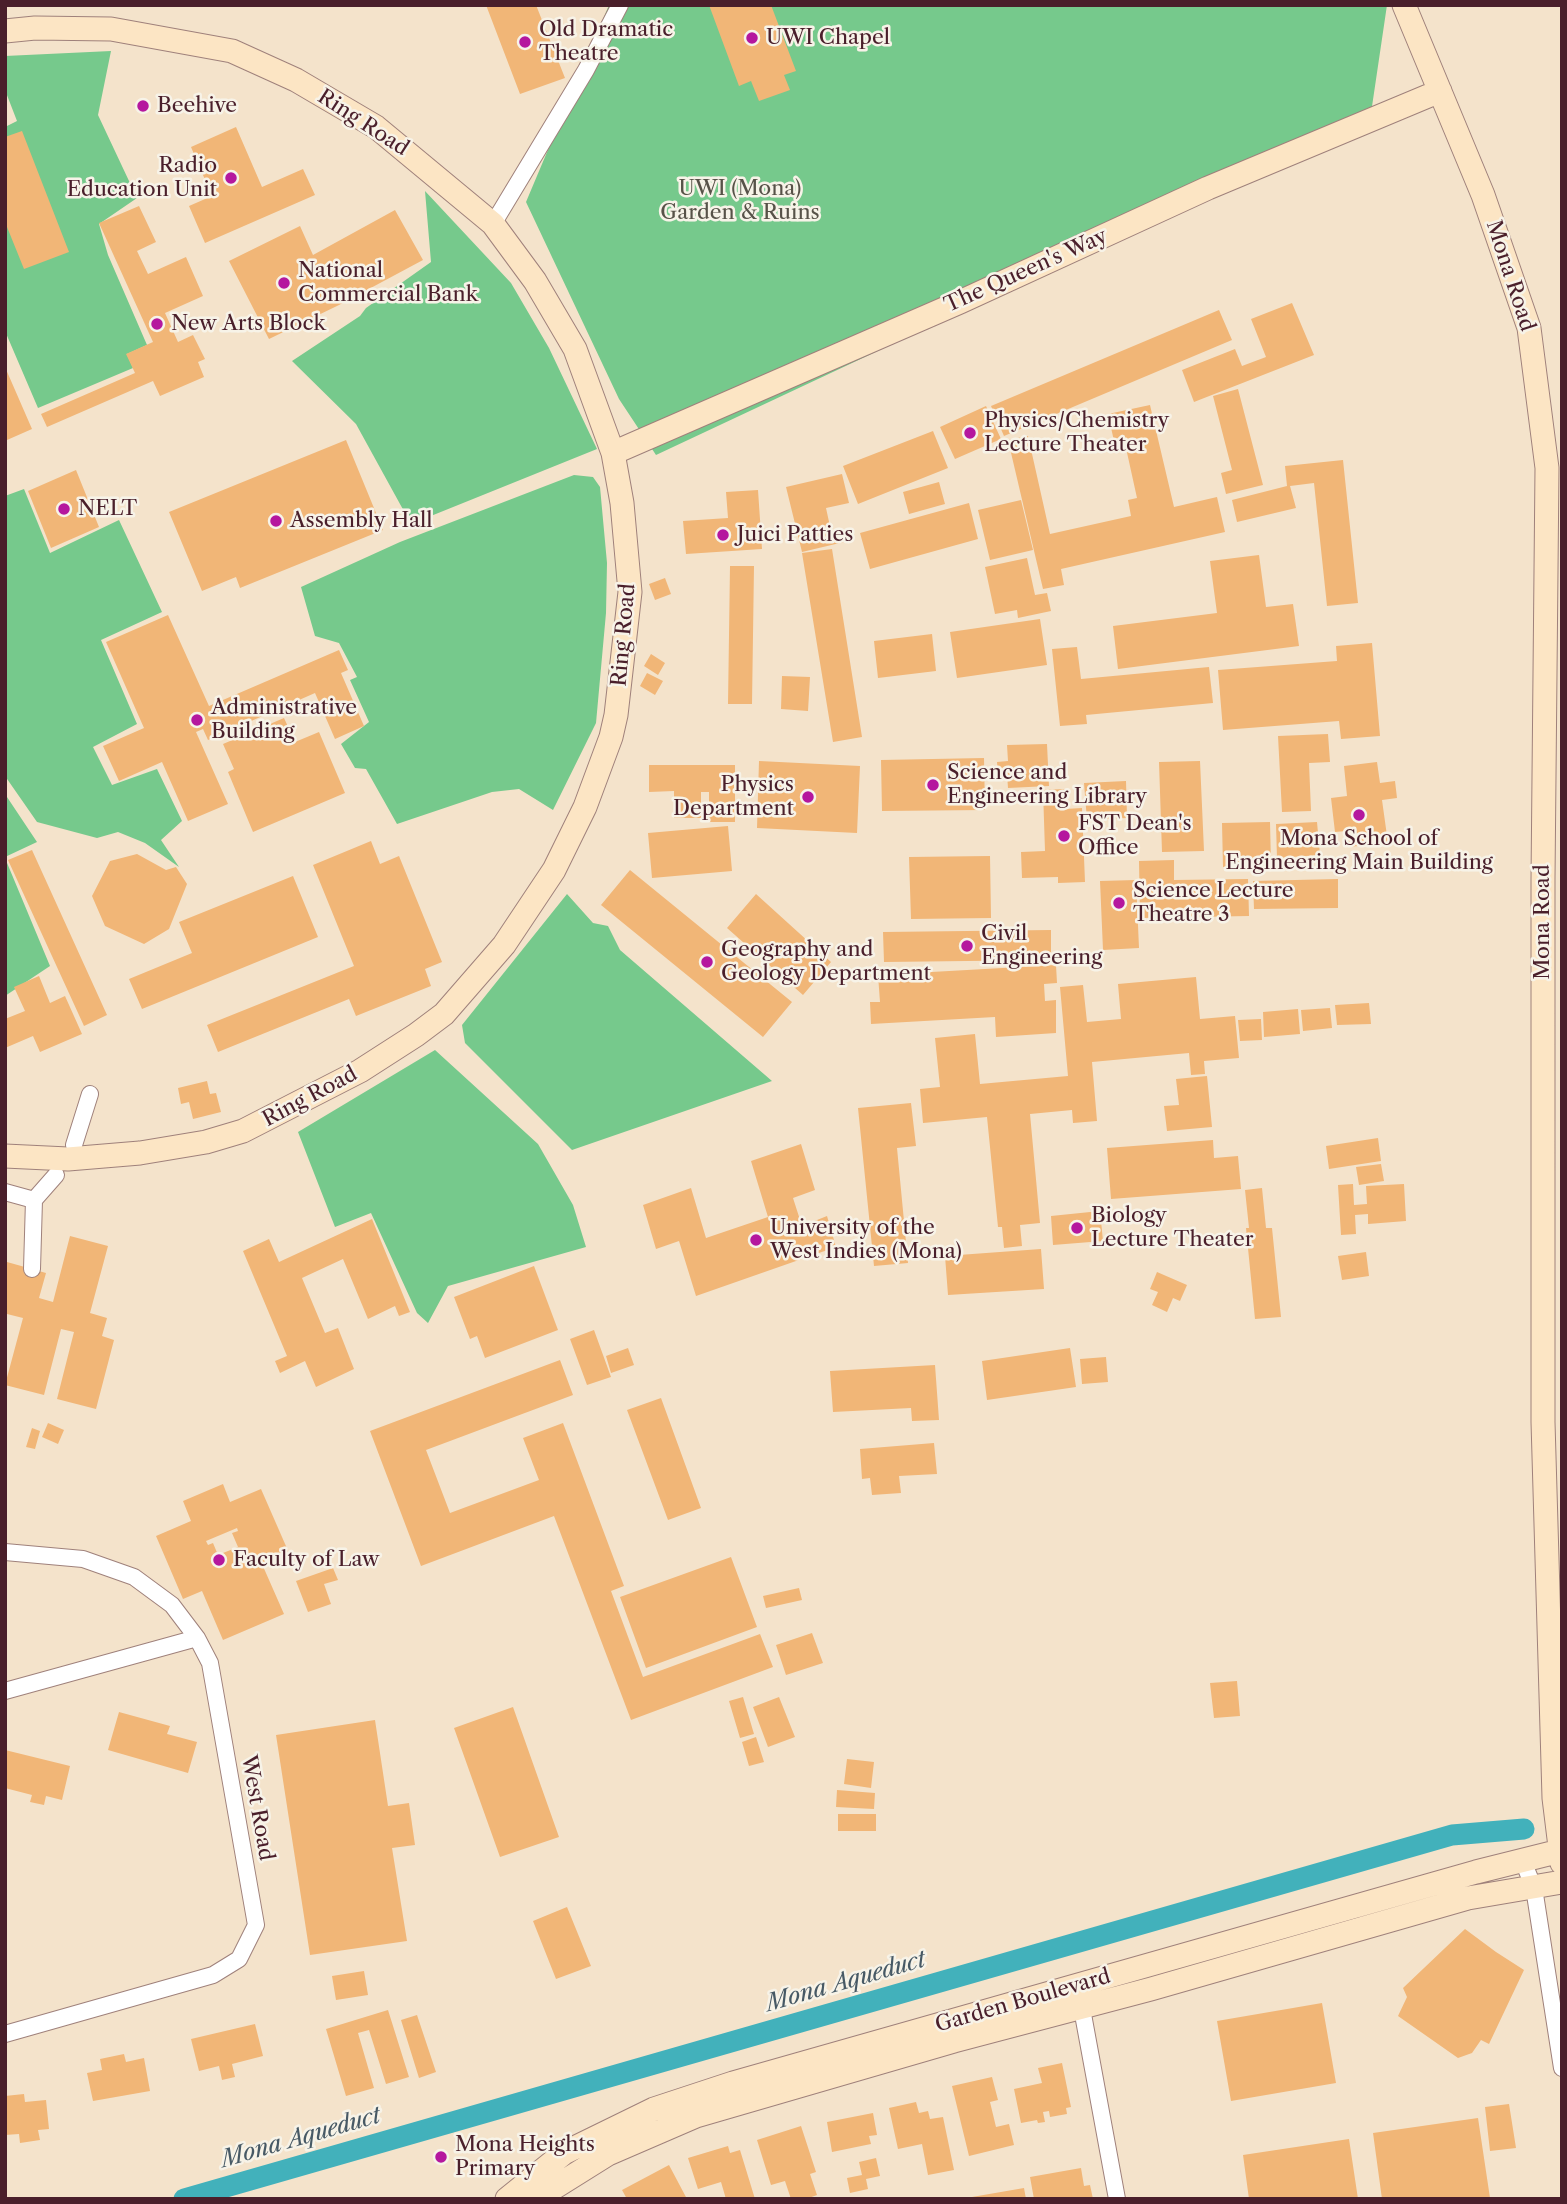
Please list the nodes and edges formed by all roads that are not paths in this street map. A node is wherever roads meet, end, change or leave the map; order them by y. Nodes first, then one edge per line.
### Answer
1 (620, 5) edge
2 (1404, 5) edge
3 (5, 31) edge
4 (1440, 92) junction
5 (493, 224) junction
6 (613, 453) junction
7 (90, 1094) dead end
8 (74, 1145) dead end
9 (5, 1156) edge
10 (56, 1175) dead end
11 (5, 1192) edge
12 (34, 1200) junction
13 (32, 1269) dead end
14 (5, 1552) edge
15 (197, 1638) junction
16 (5, 1690) edge
17 (1561, 1857) edge
18 (1522, 1859) junction
19 (1562, 1882) edge
20 (1534, 1888) junction
21 (1079, 1997) junction
22 (5, 2034) edge
23 (1562, 2068) edge
24 (507, 2199) edge
25 (536, 2199) edge
26 (1118, 2199) edge

1 - 5 street
2 - 4 street, Mona Road
3 - 5 street, Ring Road
4 - 6 street, The Queen's Way
4 - 17 street, Mona Road
5 - 6 street, Ring Road
6 - 9 street, Ring Road
7 - 8 street
10 - 12 street
11 - 12 street
12 - 13 street
14 - 15 street, West Road
15 - 16 street
15 - 22 street, West Road
17 - 18 street, Garden Boulevard
18 - 20 street
18 - 21 street, Garden Boulevard
19 - 20 street, Garden Boulevard
20 - 21 street, Garden Boulevard
20 - 23 street
21 - 24 street, Garden Boulevard
21 - 25 street, Garden Boulevard
21 - 26 street

